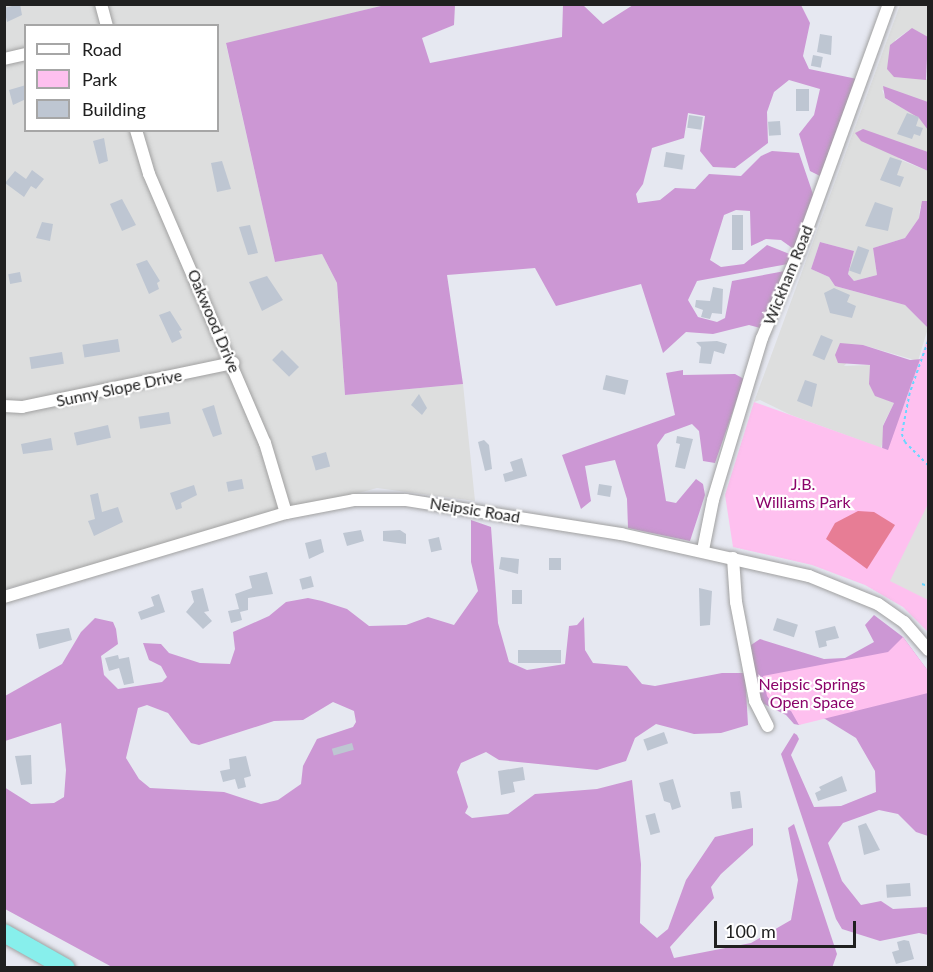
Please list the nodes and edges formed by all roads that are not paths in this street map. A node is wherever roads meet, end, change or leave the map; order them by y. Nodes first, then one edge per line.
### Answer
1 (101, 4) edge
2 (889, 4) edge
3 (106, 24) edge
4 (24, 54) edge
5 (4, 59) edge
6 (137, 132) edge
7 (233, 363) junction
8 (4, 406) edge
9 (286, 513) junction
10 (703, 550) junction
11 (733, 558) junction
12 (4, 597) edge
13 (928, 651) edge
14 (768, 726) dead end
15 (4, 933) edge
16 (66, 968) edge

1 - 3 street
2 - 10 street, Wickham Road
4 - 5 street
6 - 7 street, Oakwood Drive
7 - 8 street, Sunny Slope Drive
7 - 9 street, Oakwood Drive
9 - 10 street, Neipsic Road
9 - 12 street, Neipsic Road
10 - 11 street, Neipsic Road
11 - 13 street, Neipsic Road
11 - 14 street
15 - 16 highway

